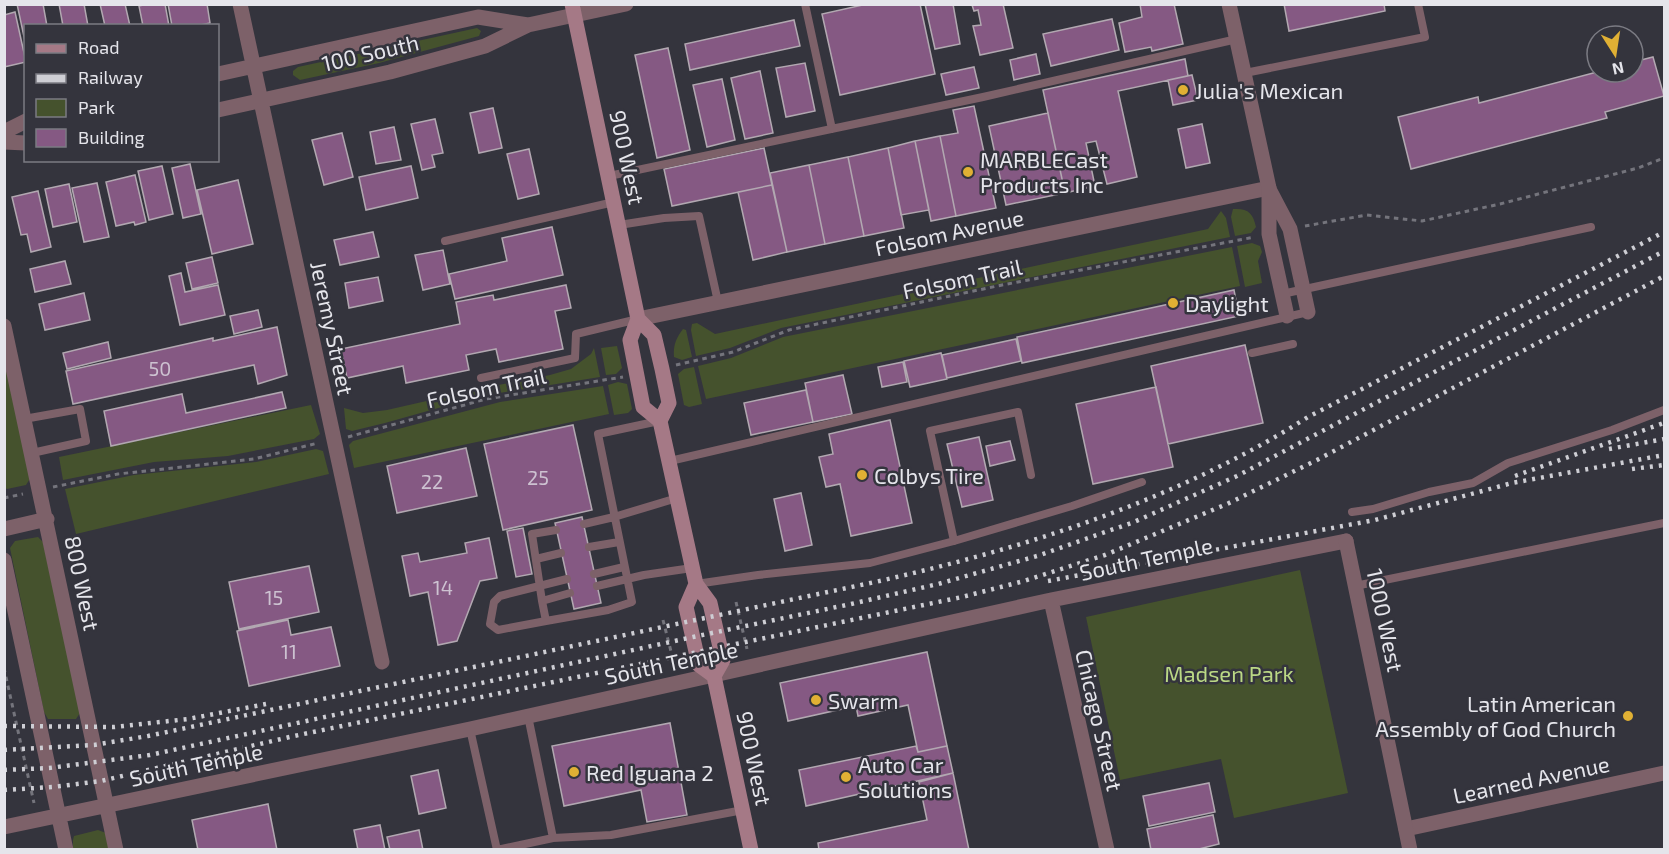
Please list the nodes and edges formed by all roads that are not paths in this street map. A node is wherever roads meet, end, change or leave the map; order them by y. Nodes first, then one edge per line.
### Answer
1 (240, 4) edge
2 (626, 4) edge
3 (805, 4) edge
4 (1229, 4) edge
5 (1418, 4) edge
6 (573, 10) edge
7 (528, 26) junction
8 (1237, 39) junction
9 (254, 66) junction
10 (1245, 73) junction
11 (219, 74) edge
12 (261, 100) junction
13 (219, 110) edge
14 (24, 122) edge
15 (832, 129) junction
16 (4, 132) edge
17 (4, 142) edge
18 (24, 143) edge
19 (609, 176) junction
20 (1269, 188) junction
21 (614, 202) junction
22 (619, 225) junction
23 (1591, 227) dead end
24 (445, 241) dead end
25 (1303, 289) junction
26 (1282, 294) junction
27 (718, 303) junction
28 (1308, 312) joint
29 (1287, 316) junction
30 (638, 319) junction
31 (4, 326) edge
32 (1293, 344) dead end
33 (1252, 353) dead end
34 (481, 378) dead end
35 (1665, 410) edge
36 (24, 419) junction
37 (660, 421) junction
38 (32, 453) junction
39 (669, 461) junction
40 (1031, 475) dead end
41 (1142, 482) dead end
42 (677, 498) junction
43 (1352, 512) dead end
44 (614, 517) junction
45 (47, 519) junction
46 (584, 524) dead end
47 (1665, 524) edge
48 (4, 529) edge
49 (556, 530) dead end
50 (954, 541) junction
51 (1346, 541) joint
52 (619, 542) junction
53 (589, 547) dead end
54 (561, 553) dead end
55 (536, 559) junction
56 (4, 560) edge
57 (624, 567) junction
58 (692, 568) junction
59 (594, 574) dead end
60 (567, 579) dead end
61 (626, 579) junction
62 (696, 584) junction
63 (539, 585) junction
64 (597, 586) dead end
65 (1355, 586) junction
66 (570, 593) dead end
67 (1050, 600) junction
68 (542, 601) junction
69 (546, 621) junction
70 (382, 662) dead end
71 (714, 676) junction
72 (528, 716) junction
73 (470, 729) junction
74 (1665, 773) edge
75 (106, 806) junction
76 (742, 810) junction
77 (59, 816) junction
78 (4, 826) edge
79 (1406, 829) junction
80 (553, 838) junction
81 (66, 849) edge
82 (116, 849) edge
83 (497, 849) edge
84 (751, 849) edge
85 (1107, 849) edge
86 (1410, 849) edge

1 - 9 street, Jeremy Street
2 - 6 street, 100 South
3 - 15 lane
4 - 8 street
5 - 10 lane
6 - 7 street, 100 South
6 - 19 main road, 900 West
7 - 9 street, 100 South
7 - 12 street, 100 South
8 - 10 street
8 - 15 lane
9 - 11 street, 100 South
9 - 12 street, Jeremy Street
10 - 20 street
12 - 13 street, 100 South
12 - 70 street, Jeremy Street
14 - 16 street
15 - 19 lane
17 - 18 street
19 - 21 main road, 900 West
20 - 25 street
20 - 26 street
20 - 27 street, Folsom Avenue
21 - 22 main road, 900 West
21 - 24 lane
22 - 27 lane
22 - 30 main road, 900 West
23 - 25 lane
25 - 26 lane
25 - 28 street
26 - 29 street
27 - 30 street, Folsom Avenue
28 - 29 lane
29 - 39 lane
30 - 34 lane
30 - 37 main road, 900 West
30 - 37 main road, 900 West
31 - 36 street, 800 West
32 - 33 lane
35 - 43 lane
36 - 38 street, 800 West
36 - 38 lane
37 - 39 main road, 900 West
37 - 44 lane
38 - 45 street, 800 West
39 - 42 main road, 900 West
40 - 50 lane
41 - 50 lane
42 - 44 lane
42 - 58 main road, 900 West
44 - 46 lane
44 - 52 lane
45 - 48 street
45 - 75 street, 800 West
47 - 65 lane
49 - 55 lane
50 - 62 lane
51 - 65 street, 1000 West
51 - 67 street, South Temple
52 - 53 lane
52 - 57 lane
54 - 55 lane
55 - 63 lane
56 - 77 street
57 - 59 lane
57 - 61 lane
58 - 61 lane
58 - 62 main road, 900 West
60 - 63 lane
61 - 64 lane
61 - 69 lane
62 - 71 main road, 900 West
62 - 71 main road, 900 West
63 - 68 lane
63 - 69 lane
65 - 79 street, 1000 West
66 - 68 lane
67 - 71 street, South Temple
67 - 85 street, Chicago Street
68 - 69 lane
71 - 72 street, South Temple
71 - 76 main road, 900 West
72 - 73 street, South Temple
72 - 80 lane
73 - 75 street, South Temple
73 - 83 lane
74 - 79 street, Learned Avenue
75 - 77 street, South Temple
75 - 82 street, 800 West
76 - 80 lane
76 - 84 main road, 900 West
77 - 78 street, South Temple
77 - 81 street
79 - 86 street, 1000 West
80 - 83 lane

